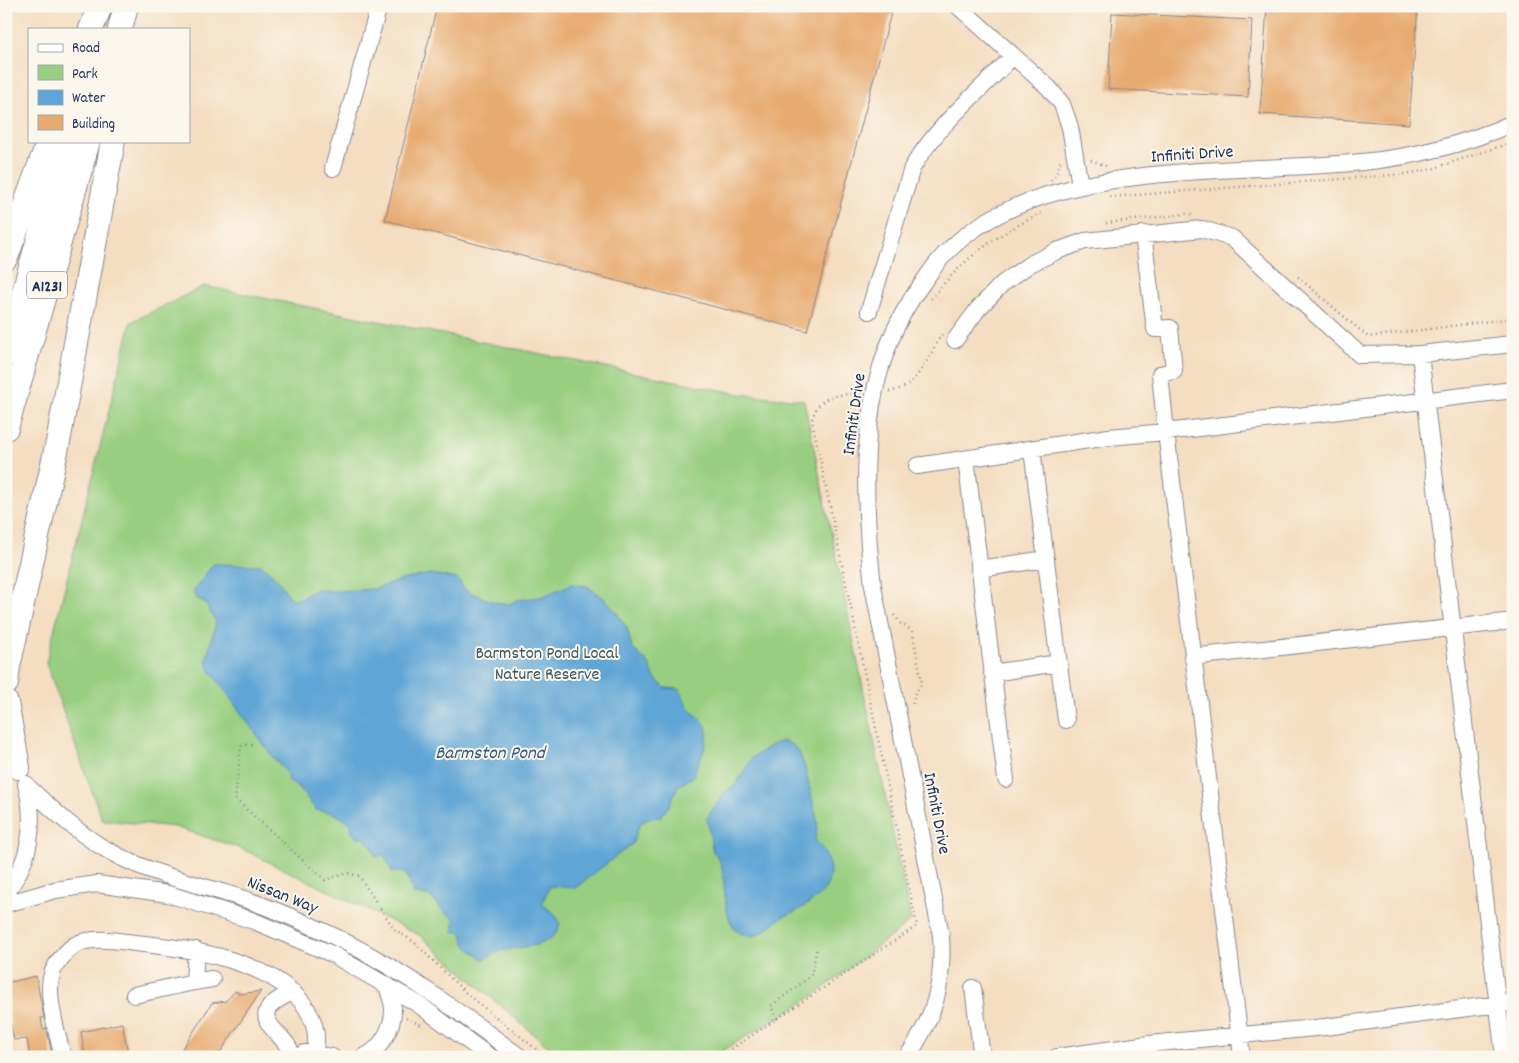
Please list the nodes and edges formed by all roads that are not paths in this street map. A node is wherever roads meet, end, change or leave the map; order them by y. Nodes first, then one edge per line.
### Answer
1 (100, 6) edge
2 (106, 6) edge
3 (126, 6) edge
4 (138, 6) edge
5 (379, 6) edge
6 (958, 6) edge
7 (91, 28) edge
8 (99, 28) edge
9 (120, 28) edge
10 (134, 28) edge
11 (1013, 56) junction
12 (1513, 123) edge
13 (49, 142) edge
14 (67, 142) edge
15 (88, 142) edge
16 (112, 142) edge
17 (333, 168) dead end
18 (1080, 185) junction
19 (1143, 234) junction
20 (6, 257) edge
21 (869, 311) dead end
22 (948, 337) road end
23 (1513, 344) edge
24 (6, 354) edge
25 (1420, 354) junction
26 (1513, 390) edge
27 (1424, 400) junction
28 (6, 428) edge
29 (1166, 432) junction
30 (1032, 449) junction
31 (966, 459) junction
32 (916, 466) dead end
33 (1046, 559) junction
34 (979, 569) junction
35 (1513, 621) edge
36 (1452, 628) junction
37 (1192, 657) junction
38 (1058, 663) junction
39 (992, 673) junction
40 (6, 683) edge
41 (6, 703) edge
42 (1066, 720) dead end
43 (17, 768) edge
44 (1006, 779) dead end
45 (6, 892) edge
46 (6, 904) edge
47 (196, 950) junction
48 (212, 979) dead end
49 (194, 982) junction
50 (386, 984) junction
51 (973, 988) dead end
52 (293, 992) junction
53 (134, 995) dead end
54 (1505, 1003) edge
55 (1240, 1037) junction
56 (322, 1054) edge
57 (63, 1057) edge
58 (293, 1057) edge
59 (363, 1057) edge
60 (490, 1057) edge
61 (520, 1057) edge
62 (907, 1057) edge
63 (982, 1057) edge
64 (1057, 1057) edge
65 (1242, 1057) edge
66 (1504, 1057) edge

1 - 7 highway
2 - 8 highway
3 - 9 highway
4 - 10 highway
5 - 17 street
6 - 11 street
11 - 18 street
11 - 21 street
12 - 18 street, Infiniti Drive
13 - 20 highway, A1231
14 - 24 highway, A1231
15 - 28 highway, A1231
16 - 40 highway
18 - 62 street, Infiniti Drive
19 - 22 street
19 - 25 street
19 - 29 street
23 - 25 street
25 - 27 street
26 - 27 street
27 - 29 street
27 - 36 street
29 - 30 street
29 - 37 street
30 - 31 street
30 - 33 street
31 - 32 street
31 - 34 street
33 - 34 street
33 - 38 street
34 - 39 street
35 - 36 street
36 - 37 street
36 - 54 street
37 - 55 street
38 - 39 street
38 - 42 street
39 - 44 street
41 - 43 highway
43 - 45 street
43 - 61 street, Nissan Way
46 - 50 street, Nissan Way
47 - 49 street
47 - 52 street
47 - 57 street
48 - 49 street
49 - 53 street
50 - 59 street
50 - 60 street, Nissan Way
51 - 63 street
52 - 56 street
52 - 58 street
54 - 55 street
54 - 66 street
55 - 64 street
55 - 65 street
56 - 58 street

